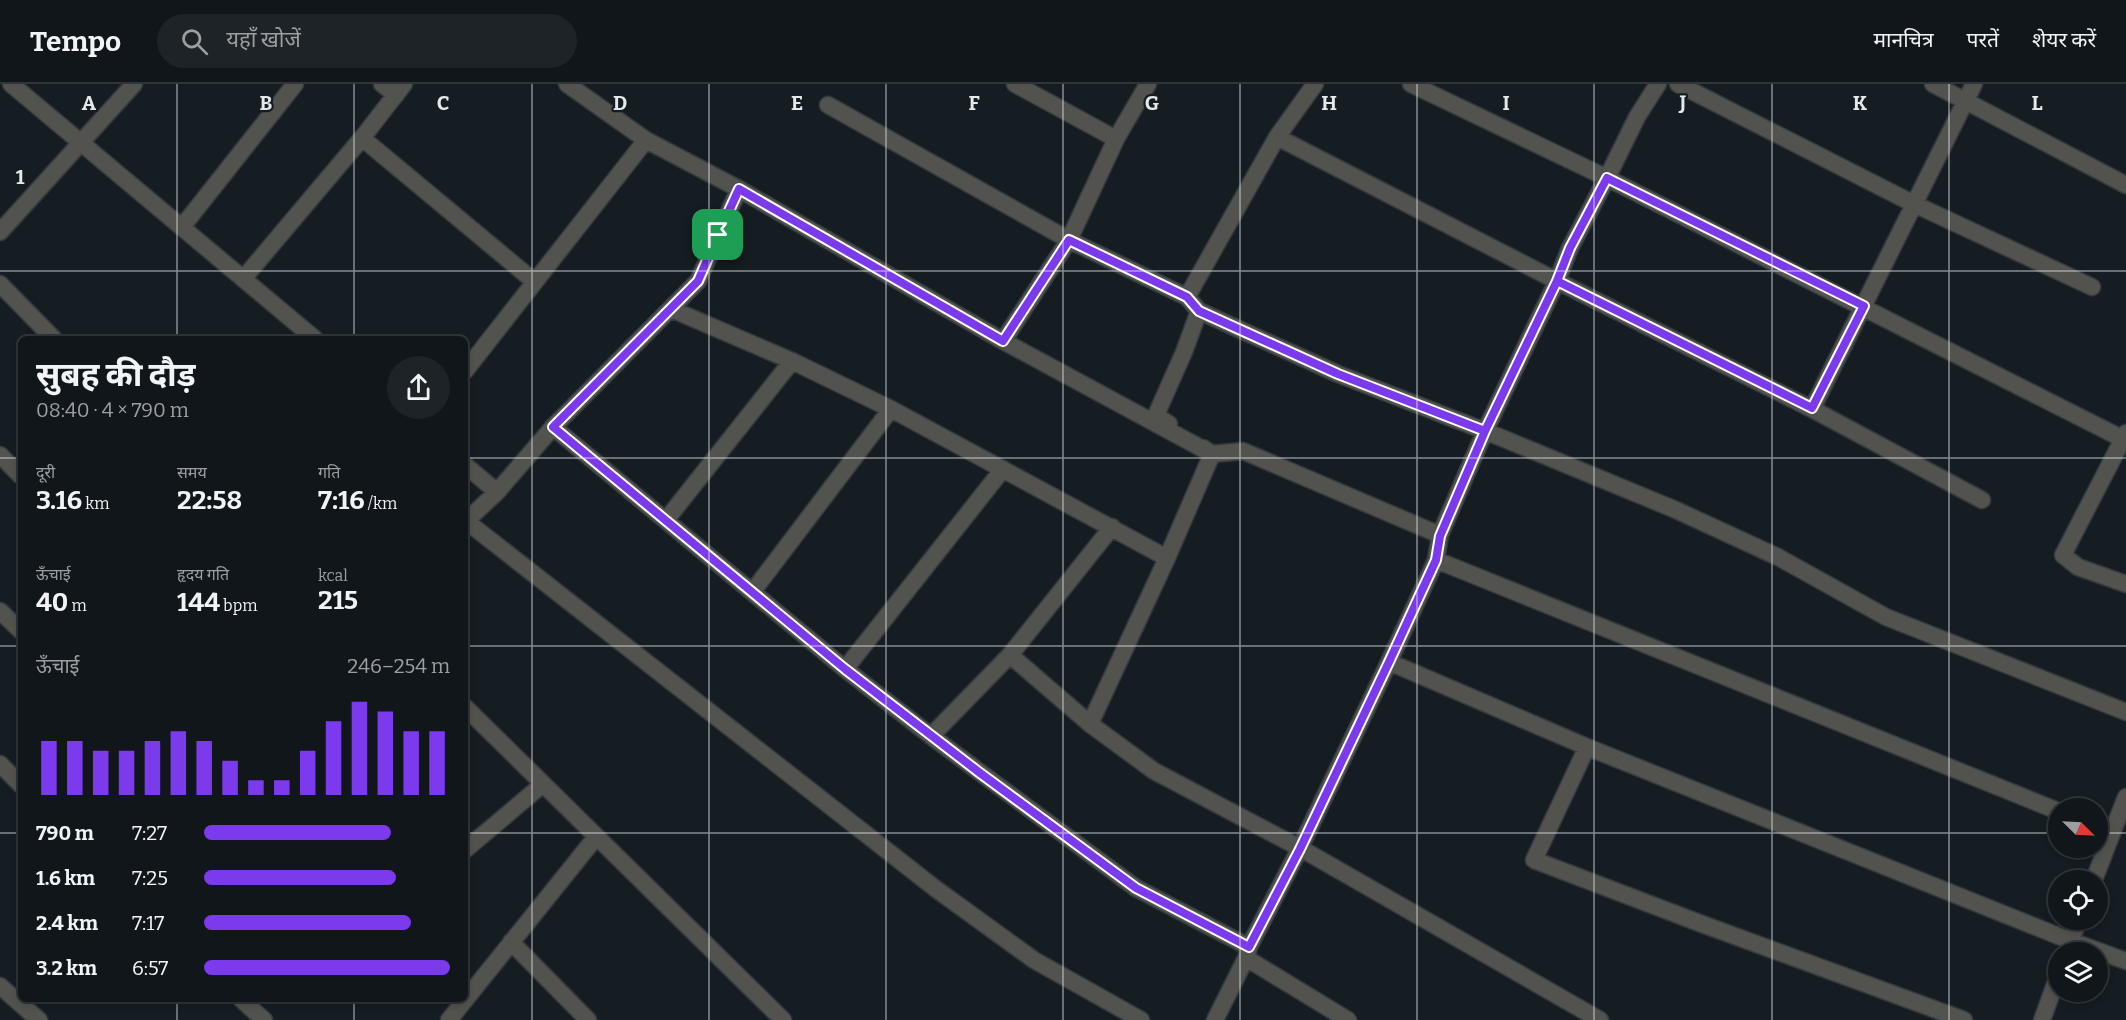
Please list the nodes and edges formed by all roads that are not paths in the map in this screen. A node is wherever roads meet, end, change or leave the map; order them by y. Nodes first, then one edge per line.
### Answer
1 (11, 84) edge
2 (134, 84) edge
3 (295, 84) edge
4 (382, 84) edge
5 (567, 84) edge
6 (1015, 84) edge
7 (1148, 84) edge
8 (1315, 84) edge
9 (1411, 84) edge
10 (1658, 84) edge
11 (1678, 84) edge
12 (1933, 84) edge
13 (1974, 84) edge
14 (400, 89) edge
15 (1966, 101) junction
16 (828, 105) dead end
17 (1277, 137) junction
18 (362, 138) junction
19 (1116, 139) junction
20 (646, 140) junction
21 (81, 143) junction
22 (1607, 178) junction
23 (2126, 185) edge
24 (739, 189) junction
25 (1914, 204) junction
26 (182, 227) junction
27 (0, 232) edge
28 (1069, 240) junction
29 (243, 279) junction
30 (1557, 281) junction
31 (535, 282) junction
32 (0, 284) edge
33 (2092, 287) dead end
34 (1187, 297) junction
35 (1864, 306) junction
36 (671, 309) junction
37 (1199, 311) junction
38 (51, 336) edge
39 (308, 336) edge
40 (1003, 341) junction
41 (792, 361) junction
42 (468, 367) edge
43 (1812, 408) junction
44 (891, 409) junction
45 (553, 427) junction
46 (1485, 431) junction
47 (2125, 436) edge
48 (1212, 454) junction
49 (0, 455) edge
50 (468, 468) edge
51 (1003, 470) junction
52 (18, 473) edge
53 (497, 492) junction
54 (1982, 500) dead end
55 (468, 520) edge
56 (666, 520) junction
57 (468, 524) edge
58 (1112, 527) junction
59 (1440, 536) junction
60 (1167, 558) junction
61 (1436, 560) junction
62 (2126, 584) edge
63 (753, 591) junction
64 (0, 611) edge
65 (18, 628) edge
66 (1010, 655) junction
67 (1389, 662) junction
68 (845, 669) junction
69 (468, 710) edge
70 (2126, 712) edge
71 (1090, 724) junction
72 (931, 736) junction
73 (1587, 747) junction
74 (0, 764) edge
75 (18, 782) edge
76 (543, 784) junction
77 (2126, 797) edge
78 (2048, 807) edge
79 (2108, 824) edge
80 (596, 837) junction
81 (468, 847) edge
82 (1300, 849) junction
83 (511, 942) junction
84 (2056, 942) edge
85 (1247, 952) junction
86 (2108, 957) edge
87 (2126, 961) edge
88 (0, 986) edge
89 (468, 996) edge
90 (18, 1002) edge
91 (18, 1002) edge
92 (244, 1002) edge
93 (463, 1002) edge
94 (2049, 1002) edge
95 (39, 1020) edge
96 (264, 1020) edge
97 (449, 1020) edge
98 (588, 1020) edge
99 (783, 1020) edge
100 (1141, 1020) edge
101 (1215, 1020) edge
102 (1348, 1020) edge
103 (1600, 1020) edge
104 (1964, 1020) edge
105 (2042, 1020) edge

1 - 21 street
2 - 21 street
3 - 26 street
4 - 14 street
5 - 20 street
6 - 19 street
7 - 19 street
8 - 17 street
9 - 22 street
10 - 22 street
11 - 25 street
12 - 15 street
13 - 15 street
14 - 18 street
15 - 23 street
15 - 25 street
16 - 28 street
17 - 30 street
17 - 34 street
18 - 29 street
18 - 31 street
19 - 28 street
20 - 24 street
20 - 31 street
21 - 26 street
21 - 27 street
22 - 30 street
22 - 35 street
24 - 36 street
24 - 40 street
25 - 33 street
25 - 35 street
26 - 29 street
28 - 34 street
28 - 40 street
29 - 39 street
30 - 43 street
30 - 46 street
31 - 42 street
32 - 38 street
34 - 37 street
35 - 43 street
35 - 47 street
36 - 41 street
36 - 45 street
37 - 46 street
37 - 48 street
40 - 48 street
41 - 44 street
41 - 56 street
43 - 54 street
44 - 51 street
44 - 63 street
45 - 53 street
45 - 56 street
46 - 59 street
46 - 70 street
47 - 62 street
48 - 59 street
48 - 60 street
49 - 52 street
50 - 53 street
51 - 58 street
51 - 68 street
53 - 55 street
56 - 63 street
57 - 100 street
58 - 60 street
58 - 66 street
59 - 61 street
60 - 71 street
61 - 67 street
61 - 78 street
63 - 68 street
64 - 65 street
66 - 71 street
66 - 72 street
67 - 73 street
67 - 82 street
68 - 72 street
69 - 76 street
71 - 82 street
72 - 85 street
73 - 84 street
73 - 104 street
74 - 75 street
76 - 80 street
76 - 81 street
77 - 79 street
80 - 83 street
80 - 99 street
82 - 85 street
82 - 103 street
83 - 89 street
83 - 98 street
85 - 101 street
85 - 102 street
86 - 87 street
88 - 91 street
90 - 95 street
92 - 96 street
93 - 97 street
94 - 105 street

